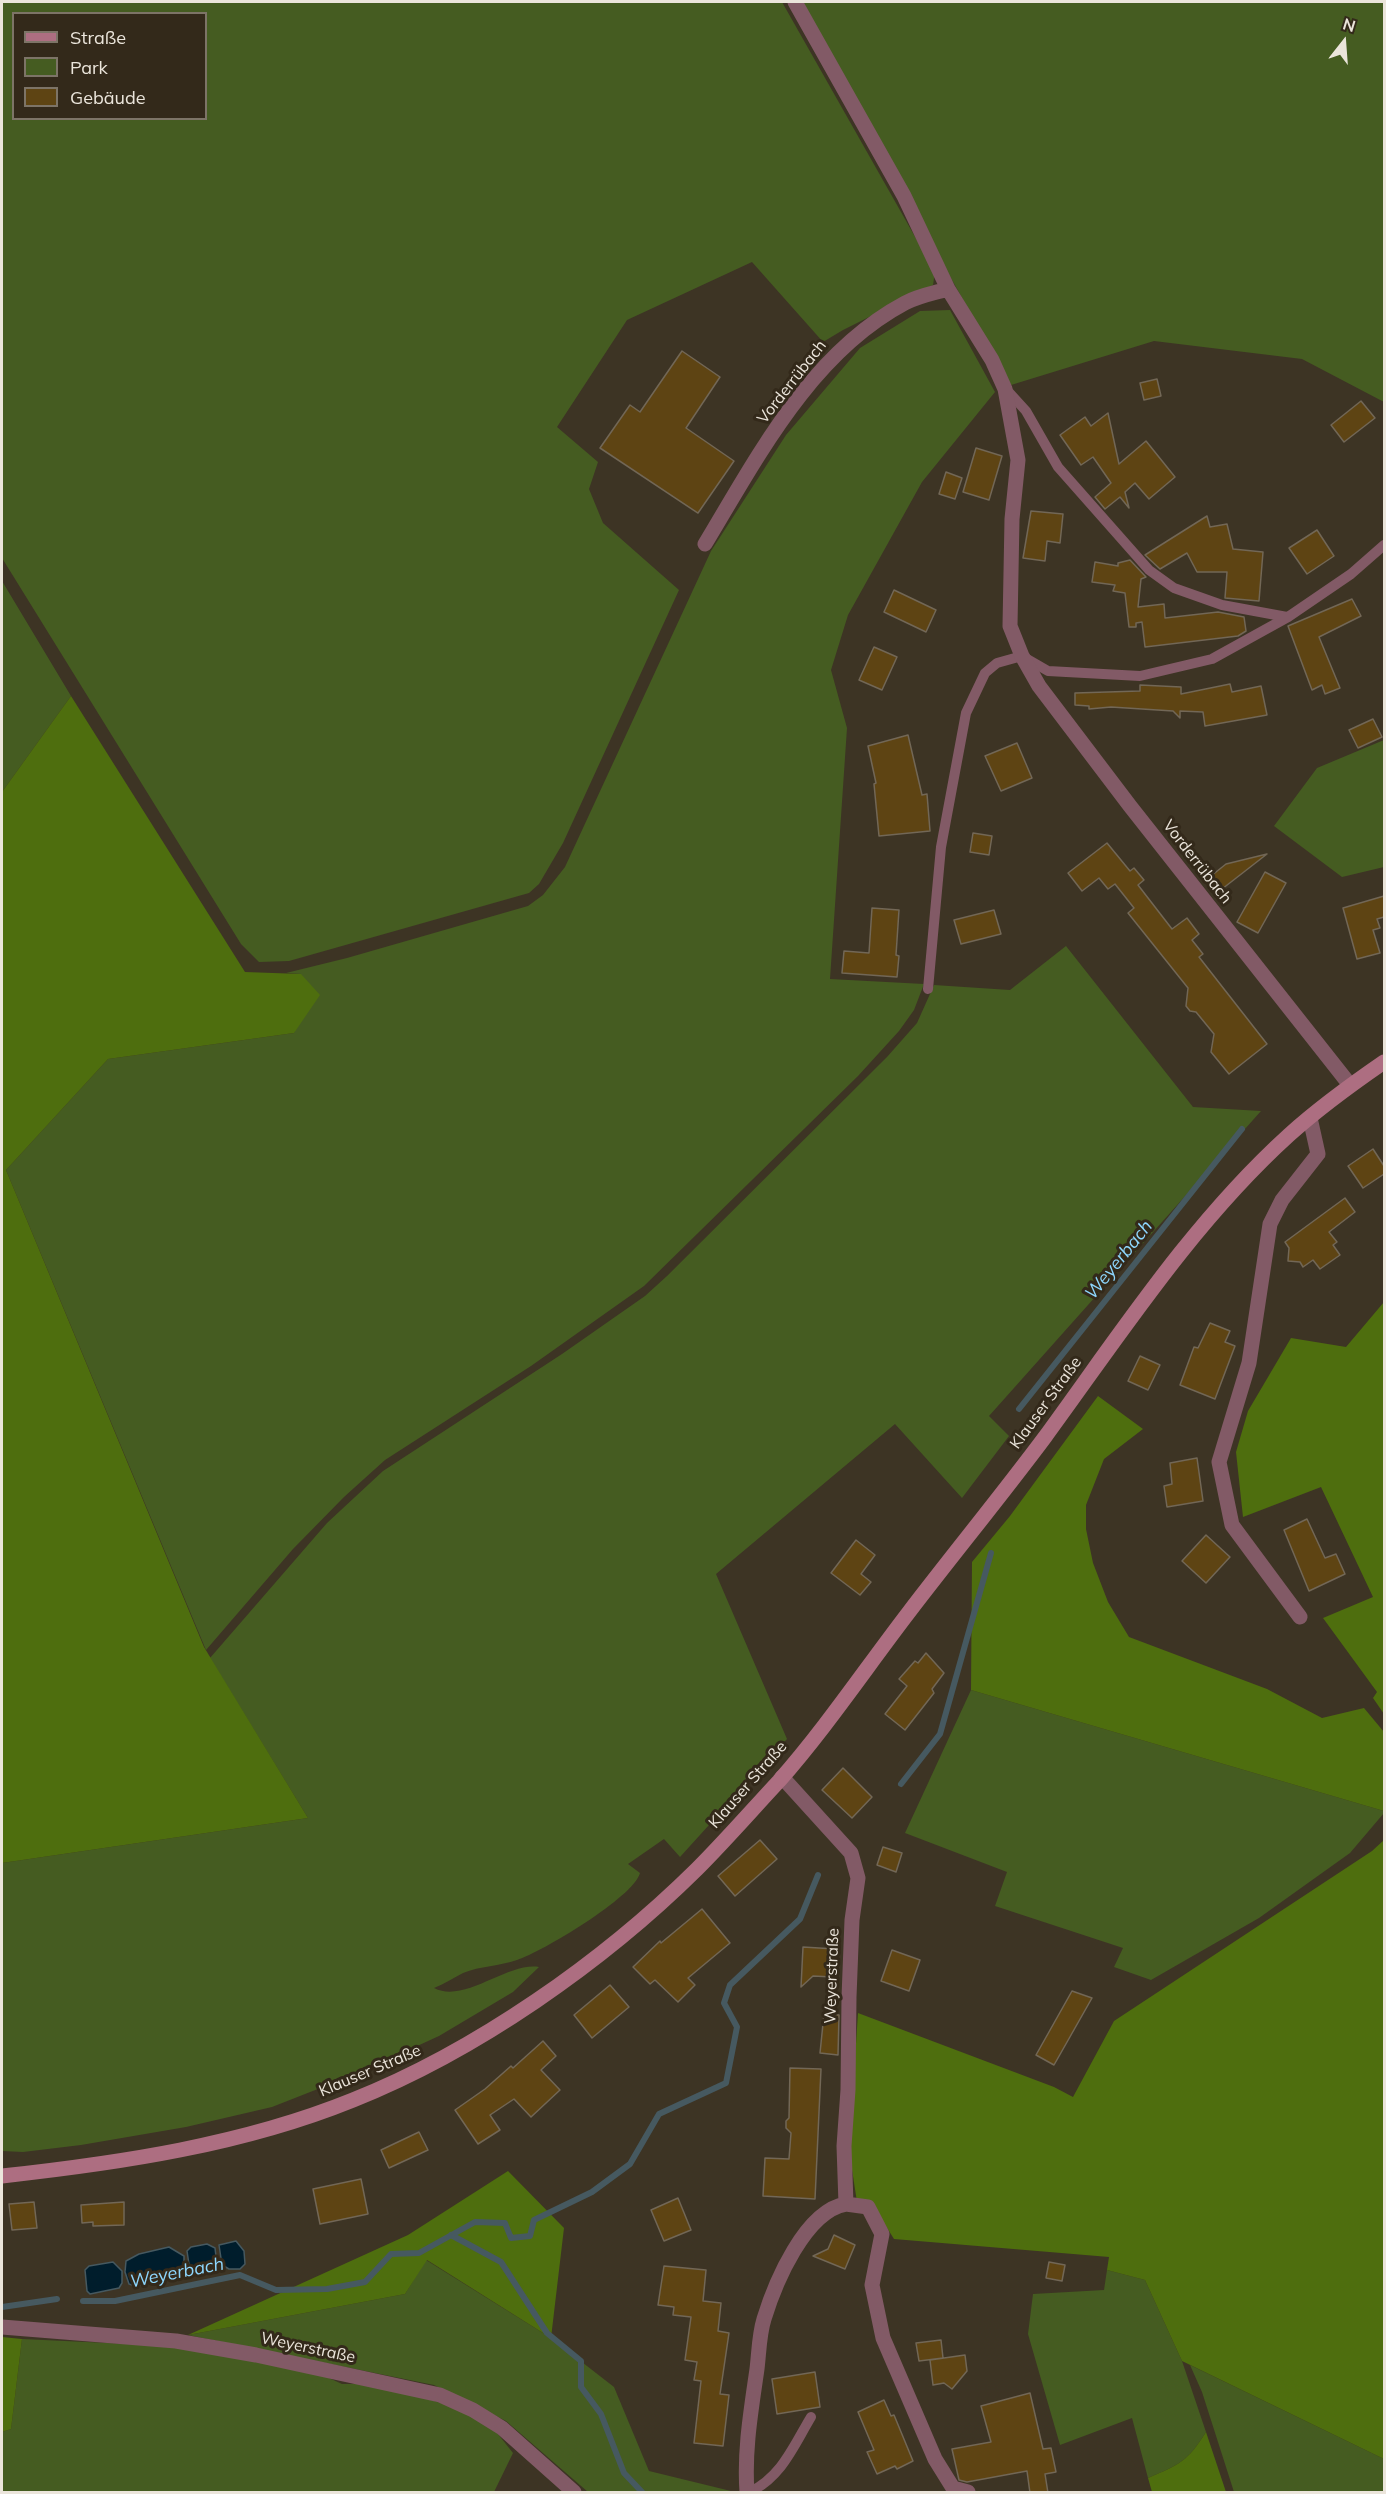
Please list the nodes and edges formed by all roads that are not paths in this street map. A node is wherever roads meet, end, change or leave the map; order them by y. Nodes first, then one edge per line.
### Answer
1 (795, 2) edge
2 (948, 289) junction
3 (1005, 389) junction
4 (705, 544) dead end
5 (1384, 545) edge
6 (1288, 617) junction
7 (1022, 656) junction
8 (927, 989) dead end
9 (1384, 1062) edge
10 (1350, 1085) junction
11 (1310, 1119) junction
12 (1300, 1617) dead end
13 (782, 1777) junction
14 (2, 2176) edge
15 (846, 2204) junction
16 (2, 2327) edge
17 (811, 2417) dead end
18 (574, 2493) edge
19 (748, 2493) edge
20 (968, 2493) edge

1 - 2 street, Vorderrübach
2 - 3 street, Vorderrübach
2 - 4 street, Vorderrübach
3 - 6 lane, Vorderrübach
3 - 7 street, Vorderrübach
5 - 6 lane
6 - 7 lane
7 - 8 lane
7 - 10 street, Vorderrübach
9 - 10 main road, Klauser Straße
10 - 11 main road, Klauser Straße
11 - 12 street
11 - 13 main road, Klauser Straße
13 - 14 main road, Klauser Straße
13 - 15 street, Weyerstraße
15 - 19 street
15 - 20 street
16 - 18 street, Weyerstraße
17 - 19 lane

